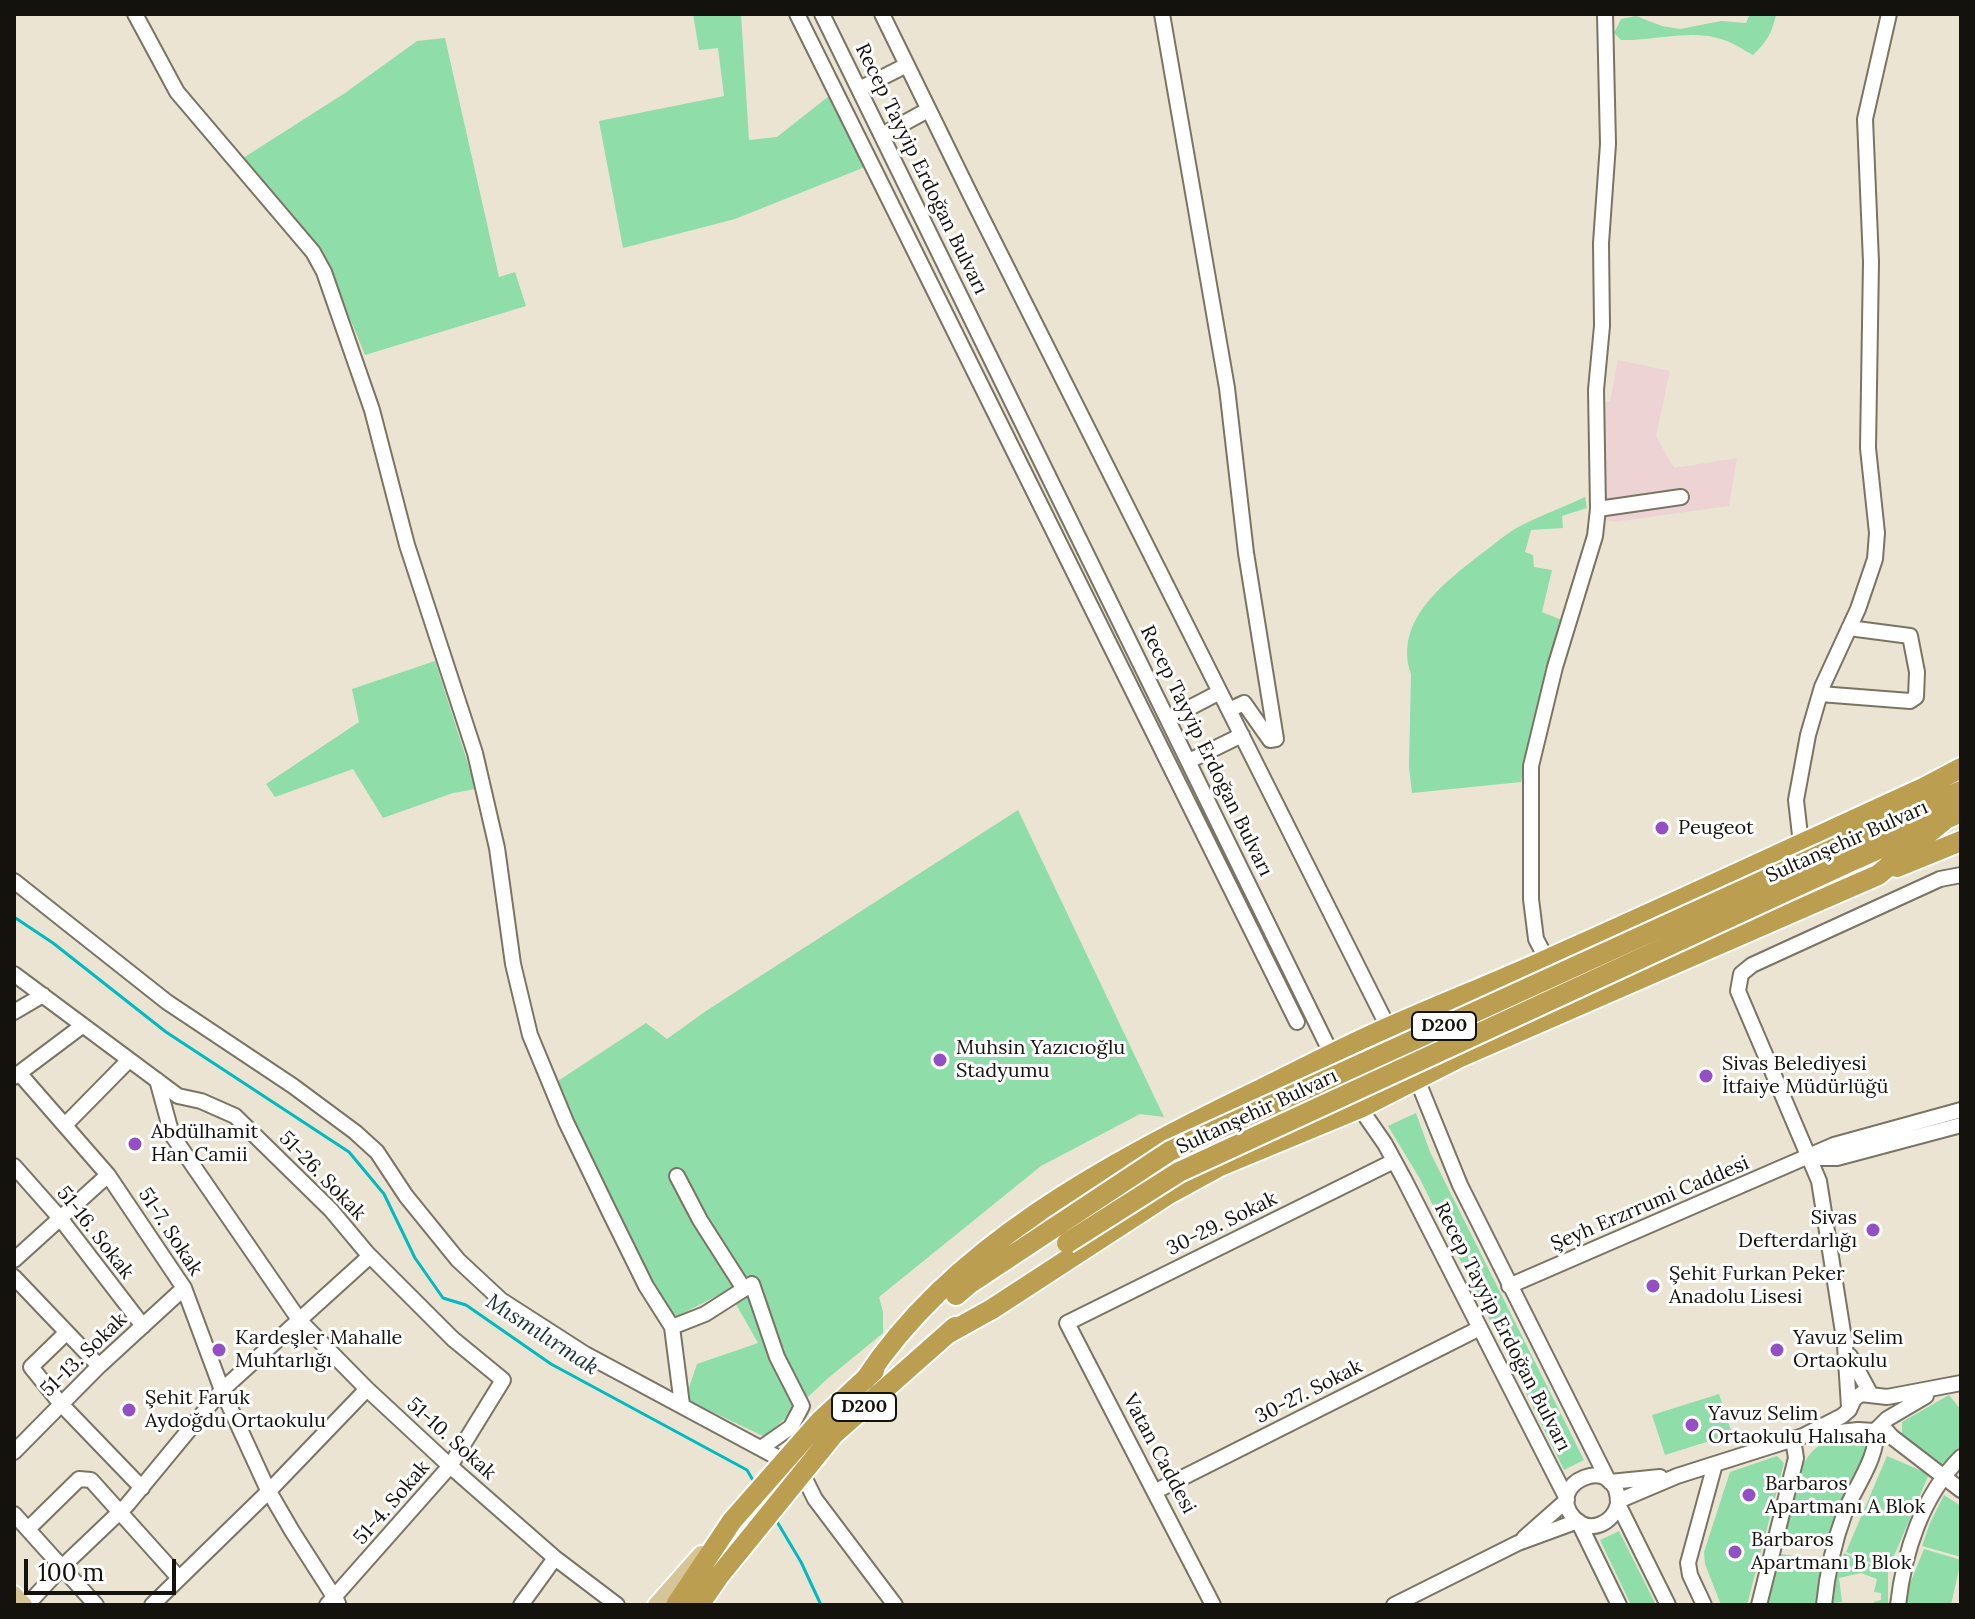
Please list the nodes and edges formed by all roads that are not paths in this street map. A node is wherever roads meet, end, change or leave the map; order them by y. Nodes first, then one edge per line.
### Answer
1 (135, 14) edge
2 (797, 14) edge
3 (822, 14) edge
4 (882, 14) edge
5 (1162, 14) edge
6 (1605, 14) edge
7 (1889, 14) edge
8 (907, 65) junction
9 (859, 89) junction
10 (928, 110) junction
11 (870, 111) junction
12 (850, 121) junction
13 (882, 135) junction
14 (1681, 497) dead end
15 (1598, 509) junction
16 (1849, 628) junction
17 (1220, 692) junction
18 (1820, 694) junction
19 (1229, 710) junction
20 (1168, 719) junction
21 (1242, 735) junction
22 (1178, 738) junction
23 (1160, 745) junction
24 (1189, 761) junction
25 (1961, 768) edge
26 (1961, 774) edge
27 (1923, 788) junction
28 (1961, 791) edge
29 (1955, 814) edge
30 (1961, 841) edge
31 (1801, 844) junction
32 (1851, 851) junction
33 (1878, 875) junction
34 (1961, 875) edge
35 (14, 881) edge
36 (1547, 960) junction
37 (14, 974) edge
38 (43, 995) junction
39 (14, 1012) edge
40 (1297, 1022) dead end
41 (82, 1026) junction
42 (1390, 1028) junction
43 (1332, 1055) junction
44 (129, 1060) junction
45 (16, 1075) edge
46 (157, 1080) junction
47 (1418, 1080) junction
48 (1360, 1108) junction
49 (1961, 1110) edge
50 (66, 1124) junction
51 (1961, 1125) edge
52 (1807, 1158) junction
53 (1394, 1161) junction
54 (14, 1166) edge
55 (108, 1175) junction
56 (677, 1176) dead end
57 (60, 1218) junction
58 (1059, 1236) junction
59 (370, 1256) junction
60 (14, 1260) edge
61 (14, 1277) edge
62 (1509, 1286) junction
63 (184, 1288) junction
64 (744, 1289) junction
65 (300, 1321) junction
66 (1067, 1323) joint
67 (143, 1326) junction
68 (672, 1327) junction
69 (1480, 1328) junction
70 (66, 1333) junction
71 (947, 1334) junction
72 (1845, 1345) junction
73 (99, 1366) junction
74 (503, 1380) joint
75 (865, 1380) junction
76 (1956, 1384) edge
77 (367, 1389) junction
78 (222, 1390) junction
79 (1874, 1395) junction
80 (61, 1404) junction
81 (682, 1405) junction
82 (1849, 1409) junction
83 (1881, 1425) junction
84 (1858, 1430) junction
85 (1798, 1438) junction
86 (761, 1448) junction
87 (14, 1452) edge
88 (1961, 1457) edge
89 (1715, 1464) junction
90 (450, 1466) junction
91 (788, 1474) junction
92 (1677, 1476) junction
93 (1943, 1477) junction
94 (1609, 1481) junction
95 (142, 1488) junction
96 (1961, 1490) edge
97 (269, 1491) junction
98 (1156, 1491) junction
99 (1567, 1500) junction
100 (1618, 1503) junction
101 (121, 1511) junction
102 (14, 1514) edge
103 (732, 1521) junction
104 (1578, 1522) junction
105 (28, 1529) junction
106 (1518, 1543) junction
107 (555, 1558) junction
108 (63, 1566) junction
109 (719, 1576) junction
110 (179, 1578) junction
111 (14, 1594) edge
112 (334, 1603) edge
113 (26, 1605) edge
114 (96, 1605) edge
115 (152, 1605) edge
116 (521, 1605) edge
117 (617, 1605) edge
118 (656, 1605) edge
119 (676, 1605) edge
120 (699, 1605) edge
121 (706, 1605) edge
122 (895, 1605) edge
123 (1213, 1605) edge
124 (1394, 1605) edge
125 (1619, 1605) edge
126 (1668, 1605) edge
127 (1704, 1605) edge
128 (1759, 1605) edge
129 (1824, 1605) edge
130 (1898, 1605) edge

1 - 68 street
2 - 12 street
3 - 9 street, Recep Tayyip Erdoğan Bulvarı
4 - 8 street, Recep Tayyip Erdoğan Bulvarı
5 - 19 street
6 - 15 street
7 - 16 street
8 - 9 street
8 - 10 street, Recep Tayyip Erdoğan Bulvarı
9 - 11 street, Recep Tayyip Erdoğan Bulvarı
10 - 13 street
10 - 17 street, Recep Tayyip Erdoğan Bulvarı
11 - 12 street
11 - 13 street, Recep Tayyip Erdoğan Bulvarı
12 - 23 street
13 - 20 street, Recep Tayyip Erdoğan Bulvarı
14 - 15 street
15 - 36 street
16 - 18 street
16 - 18 street
17 - 19 street, Recep Tayyip Erdoğan Bulvarı
17 - 20 street
18 - 31 street
19 - 21 street, Recep Tayyip Erdoğan Bulvarı
20 - 22 street, Recep Tayyip Erdoğan Bulvarı
21 - 24 street
21 - 42 street, Recep Tayyip Erdoğan Bulvarı
22 - 23 street
22 - 24 street, Recep Tayyip Erdoğan Bulvarı
23 - 40 street
24 - 43 street, Recep Tayyip Erdoğan Bulvarı
25 - 27 highway
26 - 27 highway
27 - 31 highway
28 - 32 highway, Sultanşehir Bulvarı / D200
29 - 32 highway, Sultanşehir Bulvarı / D200
29 - 33 highway
30 - 33 highway
31 - 36 highway
32 - 58 highway, Sultanşehir Bulvarı / D200, bridge
33 - 47 highway
34 - 52 street
35 - 81 street
36 - 42 highway
37 - 38 street, 51-26. Sokak
38 - 39 street
38 - 41 street, 51-26. Sokak
41 - 44 street, 51-26. Sokak
41 - 45 street
42 - 43 highway
42 - 47 street, Recep Tayyip Erdoğan Bulvarı
43 - 48 street, Recep Tayyip Erdoğan Bulvarı
43 - 75 highway
44 - 46 street, 51-26. Sokak
44 - 50 street
45 - 50 street, 51-7. Sokak
46 - 59 street, 51-26. Sokak
46 - 65 street, 51-10. Sokak
47 - 48 highway
47 - 62 street, Recep Tayyip Erdoğan Bulvarı
48 - 53 street, Recep Tayyip Erdoğan Bulvarı
48 - 71 highway
49 - 52 street, Şeyh Erzrrumi Caddesi
50 - 55 street, 51-7. Sokak
51 - 52 street, Şeyh Erzrrumi Caddesi
52 - 62 street, Şeyh Erzrrumi Caddesi
52 - 72 street
53 - 66 street, 30-29. Sokak
53 - 69 street, Recep Tayyip Erdoğan Bulvarı
54 - 57 street, 51-16. Sokak
55 - 57 street
55 - 63 street, 51-7. Sokak
56 - 64 street
57 - 60 street
57 - 67 street, 51-16. Sokak
58 - 71 highway, Sultanşehir Bulvarı / D200
58 - 75 highway, Sultanşehir Bulvarı / D200
59 - 65 street
59 - 74 street, 51-26. Sokak
61 - 70 street
62 - 94 street, Recep Tayyip Erdoğan Bulvarı
63 - 67 street, 51-13. Sokak
63 - 78 street, 51-7. Sokak
64 - 68 street
64 - 86 street
65 - 77 street, 51-10. Sokak
65 - 78 street
66 - 98 street, Vatan Caddesi
67 - 73 street, 51-13. Sokak
68 - 81 street
69 - 98 street, 30-27. Sokak
69 - 99 street, Recep Tayyip Erdoğan Bulvarı
70 - 73 street
70 - 80 street
71 - 91 highway, Sultanşehir Bulvarı / D200
72 - 79 street
72 - 82 street
73 - 80 street, 51-13. Sokak
74 - 90 street, 51-4. Sokak
75 - 91 highway, Sultanşehir Bulvarı / D200
76 - 79 street
76 - 83 street
77 - 90 street, 51-10. Sokak
77 - 97 street
78 - 95 street
78 - 97 street, 51-7. Sokak
79 - 82 street
79 - 83 street
80 - 87 street, 51-13. Sokak
80 - 95 street
81 - 86 street
82 - 84 street
82 - 85 street
83 - 84 street
83 - 93 street
83 - 129 street
84 - 85 street
85 - 89 street
85 - 128 street
86 - 91 street
88 - 93 street
89 - 92 street
89 - 127 street
90 - 107 street, 51-10. Sokak
90 - 112 street, 51-4. Sokak
91 - 103 highway, Sultanşehir Bulvarı / D200
91 - 109 highway, Sultanşehir Bulvarı / D200
91 - 122 street
92 - 94 street
92 - 100 street
93 - 96 street
93 - 130 street
94 - 99 street
94 - 100 street
95 - 101 street
97 - 110 street
97 - 112 street, 51-7. Sokak
98 - 123 street, Vatan Caddesi
99 - 104 street
99 - 106 street
100 - 104 street
100 - 126 street
101 - 105 street
101 - 108 street
101 - 110 street
102 - 105 street
103 - 118 main road
103 - 119 highway, Sultanşehir Bulvarı / D200
104 - 106 street
104 - 125 street
105 - 108 street
106 - 124 street
107 - 116 street
107 - 117 street, 51-10. Sokak
108 - 113 street
108 - 114 street
109 - 120 highway, Sultanşehir Bulvarı / D200
109 - 121 main road
110 - 115 street
111 - 113 main road

